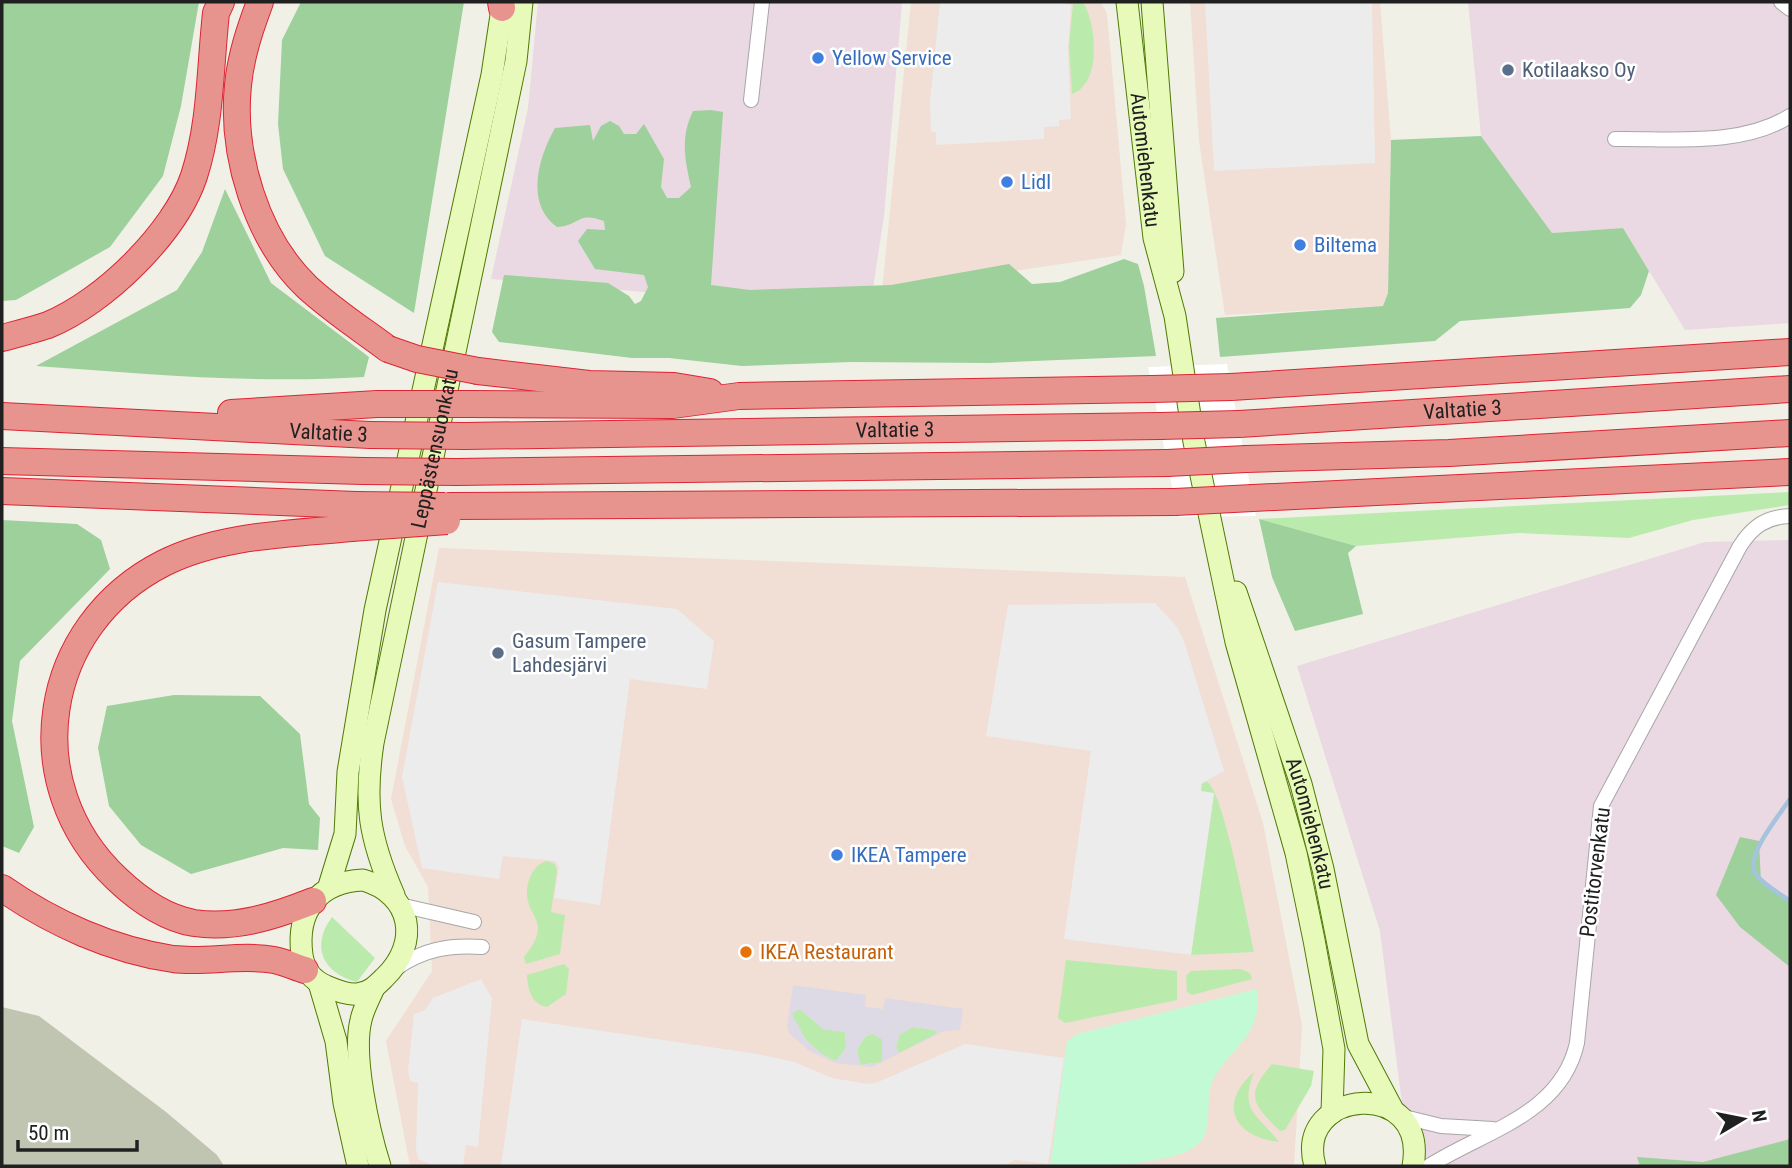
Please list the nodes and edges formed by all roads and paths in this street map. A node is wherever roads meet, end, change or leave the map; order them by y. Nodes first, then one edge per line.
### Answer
1 (221, 2) edge
2 (260, 2) edge
3 (762, 2) edge
4 (1127, 2) edge
5 (1152, 2) edge
6 (1781, 2) edge
7 (507, 3) edge
8 (1790, 9) edge
9 (751, 100) dead end
10 (1790, 116) edge
11 (1615, 139) dead end
12 (1175, 316) junction
13 (2, 338) edge
14 (1790, 352) edge
15 (1790, 389) edge
16 (739, 396) junction
17 (2, 416) edge
18 (107, 421) junction
19 (1790, 433) edge
20 (2, 461) edge
21 (1790, 472) edge
22 (2, 491) edge
23 (353, 516) junction
24 (1790, 516) edge
25 (1215, 538) junction
26 (2, 888) edge
27 (321, 894) junction
28 (397, 900) junction
29 (474, 922) dead end
30 (482, 947) dead end
31 (394, 970) junction
32 (312, 977) junction
33 (373, 989) junction
34 (1332, 1113) junction
35 (1396, 1113) junction
36 (1494, 1130) junction
37 (358, 1166) edge
38 (380, 1166) edge
39 (1315, 1166) edge
40 (1413, 1166) edge
41 (1429, 1166) edge

1 - 13 highway
2 - 16 highway, bridge
3 - 9 street
4 - 12 main road, Automiehenkatu
5 - 12 main road, Automiehenkatu
6 - 8 street
7 - 27 main road, Leppästensuonkatu
7 - 28 main road, Leppästensuonkatu
10 - 11 street
12 - 25 main road, Automiehenkatu
14 - 16 highway, bridge
15 - 18 highway, Valtatie 3, bridge
16 - 18 highway, bridge
17 - 18 highway, Valtatie 3
19 - 20 highway, Valtatie 3, bridge
21 - 23 highway, bridge
22 - 23 highway
23 - 27 highway
24 - 36 street, Postitorvenkatu
25 - 34 main road, Automiehenkatu
25 - 35 main road, Automiehenkatu
26 - 32 highway
27 - 28 main road
27 - 32 main road
28 - 29 street
28 - 31 main road
30 - 31 street
31 - 33 main road
32 - 33 main road
32 - 37 main road
33 - 38 main road
34 - 35 main road
34 - 39 main road
35 - 36 street
35 - 40 main road, Automiehenkatu
36 - 41 street, Postitorvenkatu

